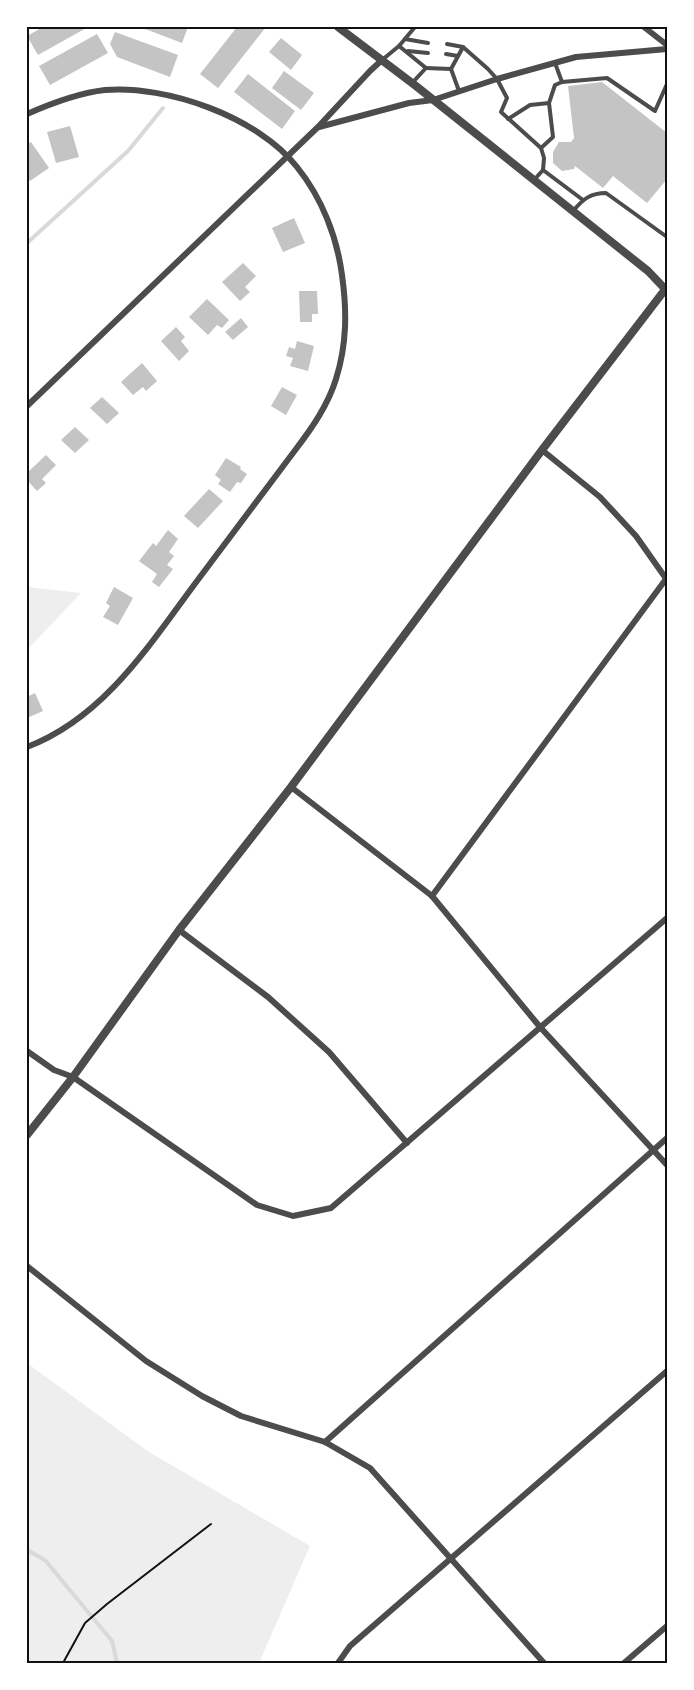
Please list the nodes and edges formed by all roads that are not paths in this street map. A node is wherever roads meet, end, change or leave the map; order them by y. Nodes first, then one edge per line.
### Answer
1 (338, 27) edge
2 (415, 27) edge
3 (644, 27) edge
4 (405, 39) junction
5 (428, 42) dead end
6 (447, 44) dead end
7 (399, 46) junction
8 (463, 47) junction
9 (667, 47) edge
10 (408, 51) junction
11 (428, 53) dead end
12 (446, 54) dead end
13 (458, 56) junction
14 (382, 60) junction
15 (555, 63) junction
16 (426, 68) junction
17 (451, 69) junction
18 (496, 79) junction
19 (412, 82) junction
20 (561, 82) junction
21 (667, 84) edge
22 (459, 91) junction
23 (433, 100) junction
24 (549, 103) junction
25 (27, 114) edge
26 (508, 119) junction
27 (318, 127) junction
28 (541, 148) junction
29 (288, 157) junction
30 (543, 170) junction
31 (534, 180) junction
32 (583, 200) junction
33 (573, 211) junction
34 (667, 237) edge
35 (666, 289) edge
36 (27, 406) edge
37 (542, 450) junction
38 (667, 579) edge
39 (27, 747) edge
40 (291, 787) junction
41 (432, 896) junction
42 (667, 918) edge
43 (179, 930) junction
44 (540, 1028) junction
45 (27, 1051) edge
46 (73, 1077) junction
47 (27, 1135) edge
48 (667, 1138) edge
49 (407, 1143) junction
50 (654, 1150) junction
51 (667, 1165) edge
52 (27, 1266) edge
53 (667, 1371) edge
54 (325, 1442) junction
55 (450, 1558) junction
56 (667, 1626) edge
57 (338, 1663) edge
58 (544, 1663) edge
59 (624, 1663) edge

1 - 14 street
2 - 4 lane
3 - 9 street
4 - 5 lane
4 - 7 lane
6 - 8 lane
7 - 10 lane
7 - 14 lane
8 - 13 lane
8 - 18 lane
9 - 15 street
10 - 11 lane
10 - 16 lane
12 - 13 lane
13 - 17 lane
14 - 19 street
14 - 27 street
15 - 18 street
15 - 20 lane
16 - 17 lane
16 - 19 lane
17 - 22 lane
18 - 22 street
18 - 26 lane
19 - 23 street
20 - 21 lane
20 - 24 lane
22 - 23 street
23 - 27 street
23 - 31 street
24 - 26 lane
24 - 28 lane
25 - 29 street
26 - 28 lane
27 - 29 street
28 - 30 lane
29 - 36 street
29 - 39 street
30 - 31 lane
30 - 32 lane
31 - 33 street
32 - 33 lane
32 - 34 lane
33 - 35 street
35 - 37 street
37 - 38 street
37 - 40 street
38 - 41 street
40 - 41 street
40 - 43 street
41 - 44 street
42 - 44 street
43 - 46 street
43 - 49 street
44 - 49 street
44 - 50 street
45 - 46 street
46 - 47 street
46 - 49 street
48 - 50 street
50 - 51 street
50 - 54 street
52 - 54 street
53 - 55 street
54 - 55 street
55 - 57 street
55 - 58 street
56 - 59 street

